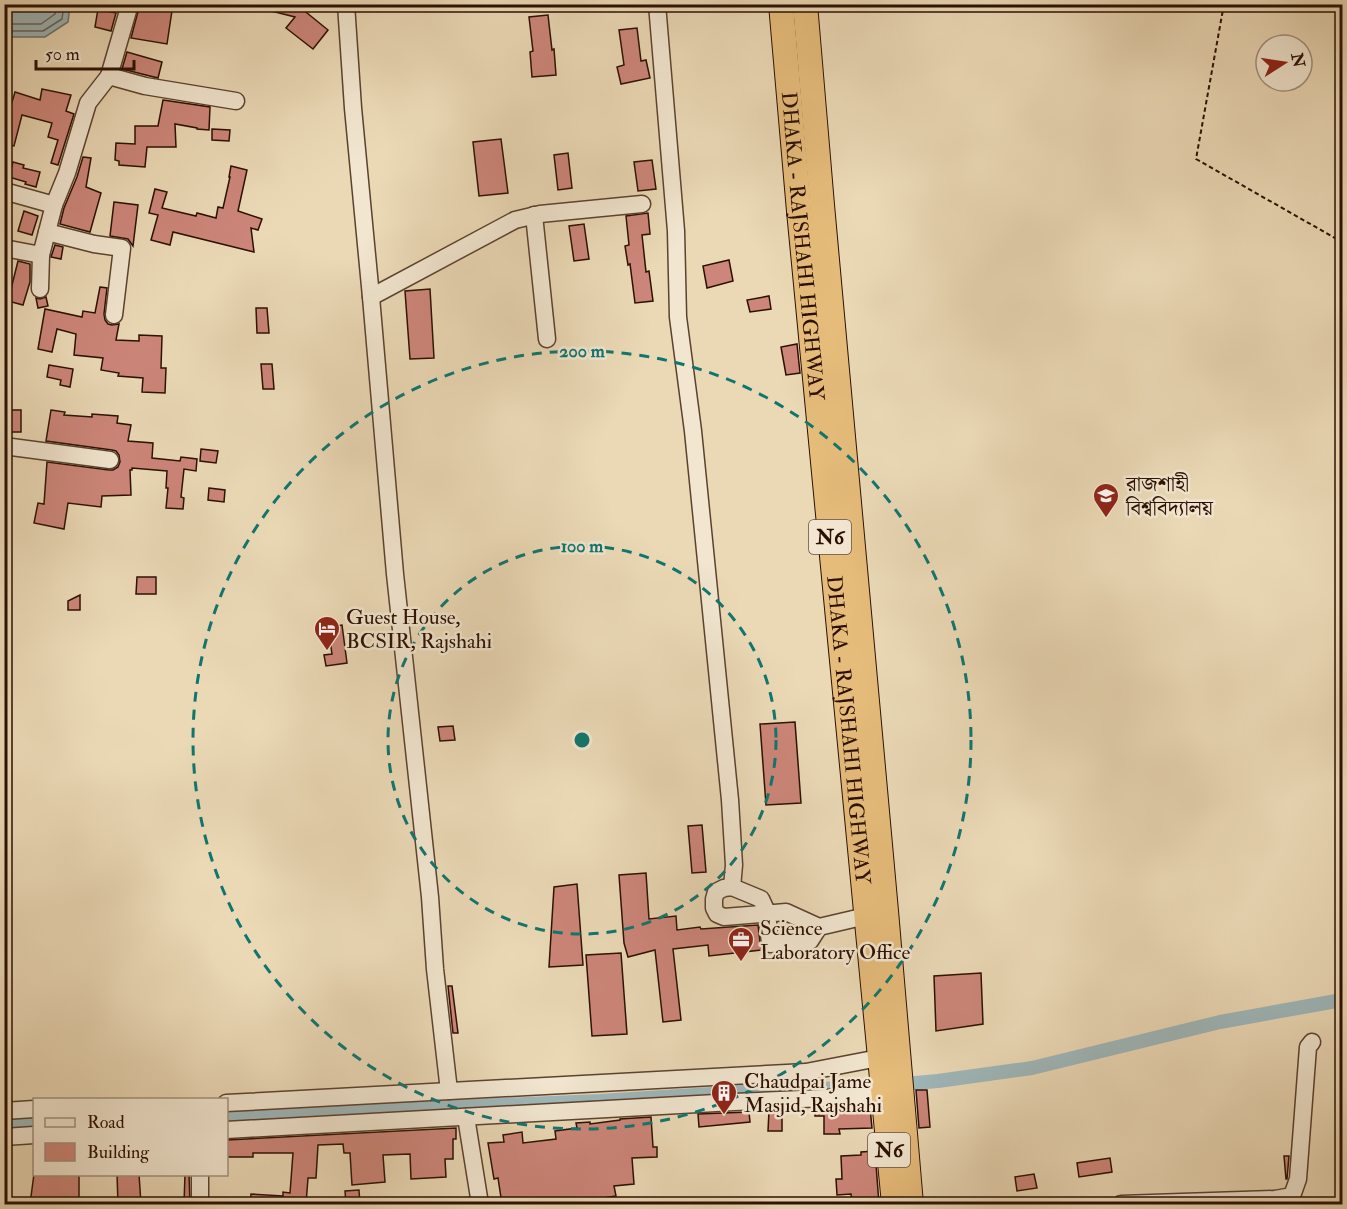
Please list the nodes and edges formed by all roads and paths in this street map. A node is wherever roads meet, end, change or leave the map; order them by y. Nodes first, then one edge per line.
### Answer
1 (130, 4) edge
2 (346, 4) edge
3 (657, 4) edge
4 (781, 4) edge
5 (805, 4) edge
6 (1224, 4) edge
7 (109, 76) junction
8 (236, 101) dead end
9 (4, 191) edge
10 (642, 204) dead end
11 (54, 205) junction
12 (534, 215) junction
13 (47, 232) junction
14 (1342, 242) edge
15 (4, 248) edge
16 (41, 255) junction
17 (40, 289) dead end
18 (371, 297) junction
19 (114, 315) dead end
20 (547, 339) dead end
21 (4, 446) edge
22 (110, 460) dead end
23 (732, 887) junction
24 (767, 912) junction
25 (866, 916) junction
26 (819, 927) junction
27 (1312, 1042) dead end
28 (890, 1061) junction
29 (449, 1091) junction
30 (893, 1095) junction
31 (228, 1103) edge
32 (33, 1109) edge
33 (4, 1111) edge
34 (466, 1117) junction
35 (228, 1130) edge
36 (33, 1135) edge
37 (4, 1137) edge
38 (200, 1176) edge
39 (1291, 1200) edge
40 (200, 1204) edge
41 (480, 1204) edge
42 (894, 1204) edge
43 (911, 1204) edge
44 (1121, 1204) edge

1 - 7 street
2 - 18 street
3 - 23 street
4 - 25 highway, DHAKA - RAJSHAHI HIGHWAY / N6
5 - 28 highway, DHAKA - RAJSHAHI HIGHWAY / N6
6 - 14 path
7 - 8 street
7 - 11 street
9 - 11 street
10 - 12 street
11 - 13 street
12 - 18 street
12 - 20 street
13 - 16 street
13 - 19 street
15 - 16 street
16 - 17 street
18 - 29 street
21 - 22 street
23 - 24 street
23 - 24 street
24 - 26 street
24 - 26 street
25 - 26 street
25 - 28 highway, DHAKA - RAJSHAHI HIGHWAY / N6
27 - 39 street
28 - 29 street
28 - 30 highway, DHAKA - RAJSHAHI HIGHWAY / N6
29 - 31 street
30 - 34 street
30 - 42 highway, DHAKA - RAJSHAHI HIGHWAY / N6
30 - 43 highway, DHAKA - RAJSHAHI HIGHWAY / N6
32 - 33 street
34 - 35 street
34 - 41 street
36 - 37 street
38 - 40 street
39 - 44 street

